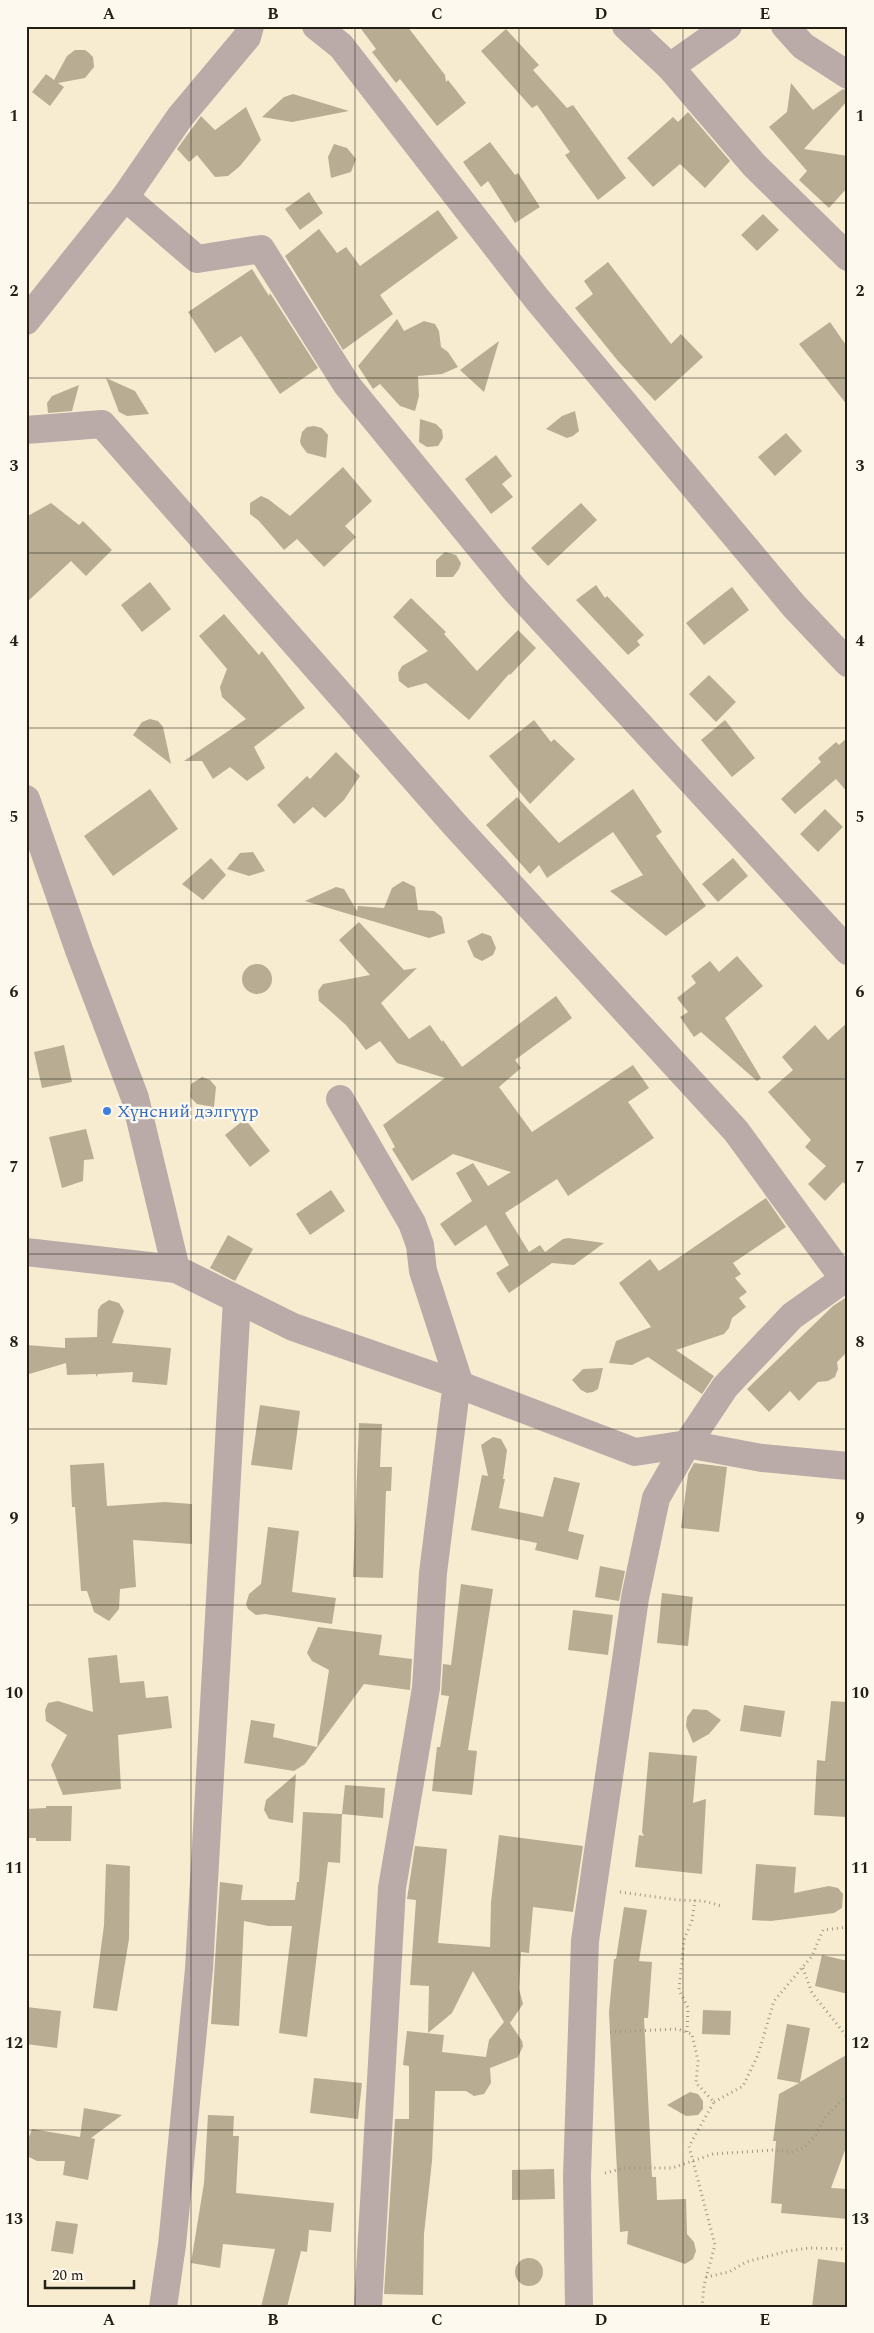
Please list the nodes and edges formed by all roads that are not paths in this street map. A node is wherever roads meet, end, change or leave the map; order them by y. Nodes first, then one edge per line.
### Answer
1 (250, 26) edge
2 (316, 26) edge
3 (626, 26) edge
4 (728, 26) edge
5 (785, 26) edge
6 (670, 67) junction
7 (848, 74) edge
8 (124, 197) junction
9 (848, 257) edge
10 (26, 321) edge
11 (26, 430) edge
12 (848, 662) edge
13 (26, 800) edge
14 (848, 951) edge
15 (340, 1100) dead end
16 (26, 1252) edge
17 (176, 1269) junction
18 (237, 1300) junction
19 (460, 1385) junction
20 (687, 1444) junction
21 (848, 1466) edge
22 (163, 2307) edge
23 (368, 2307) edge
24 (579, 2307) edge

1 - 8 street
2 - 12 street
3 - 6 street
4 - 6 street
5 - 7 street
6 - 9 street
8 - 10 street
8 - 14 street
11 - 20 street
13 - 17 street
15 - 19 street
16 - 17 street
17 - 18 street
18 - 19 street
18 - 22 street
19 - 20 street
19 - 23 street
20 - 21 street
20 - 24 street

